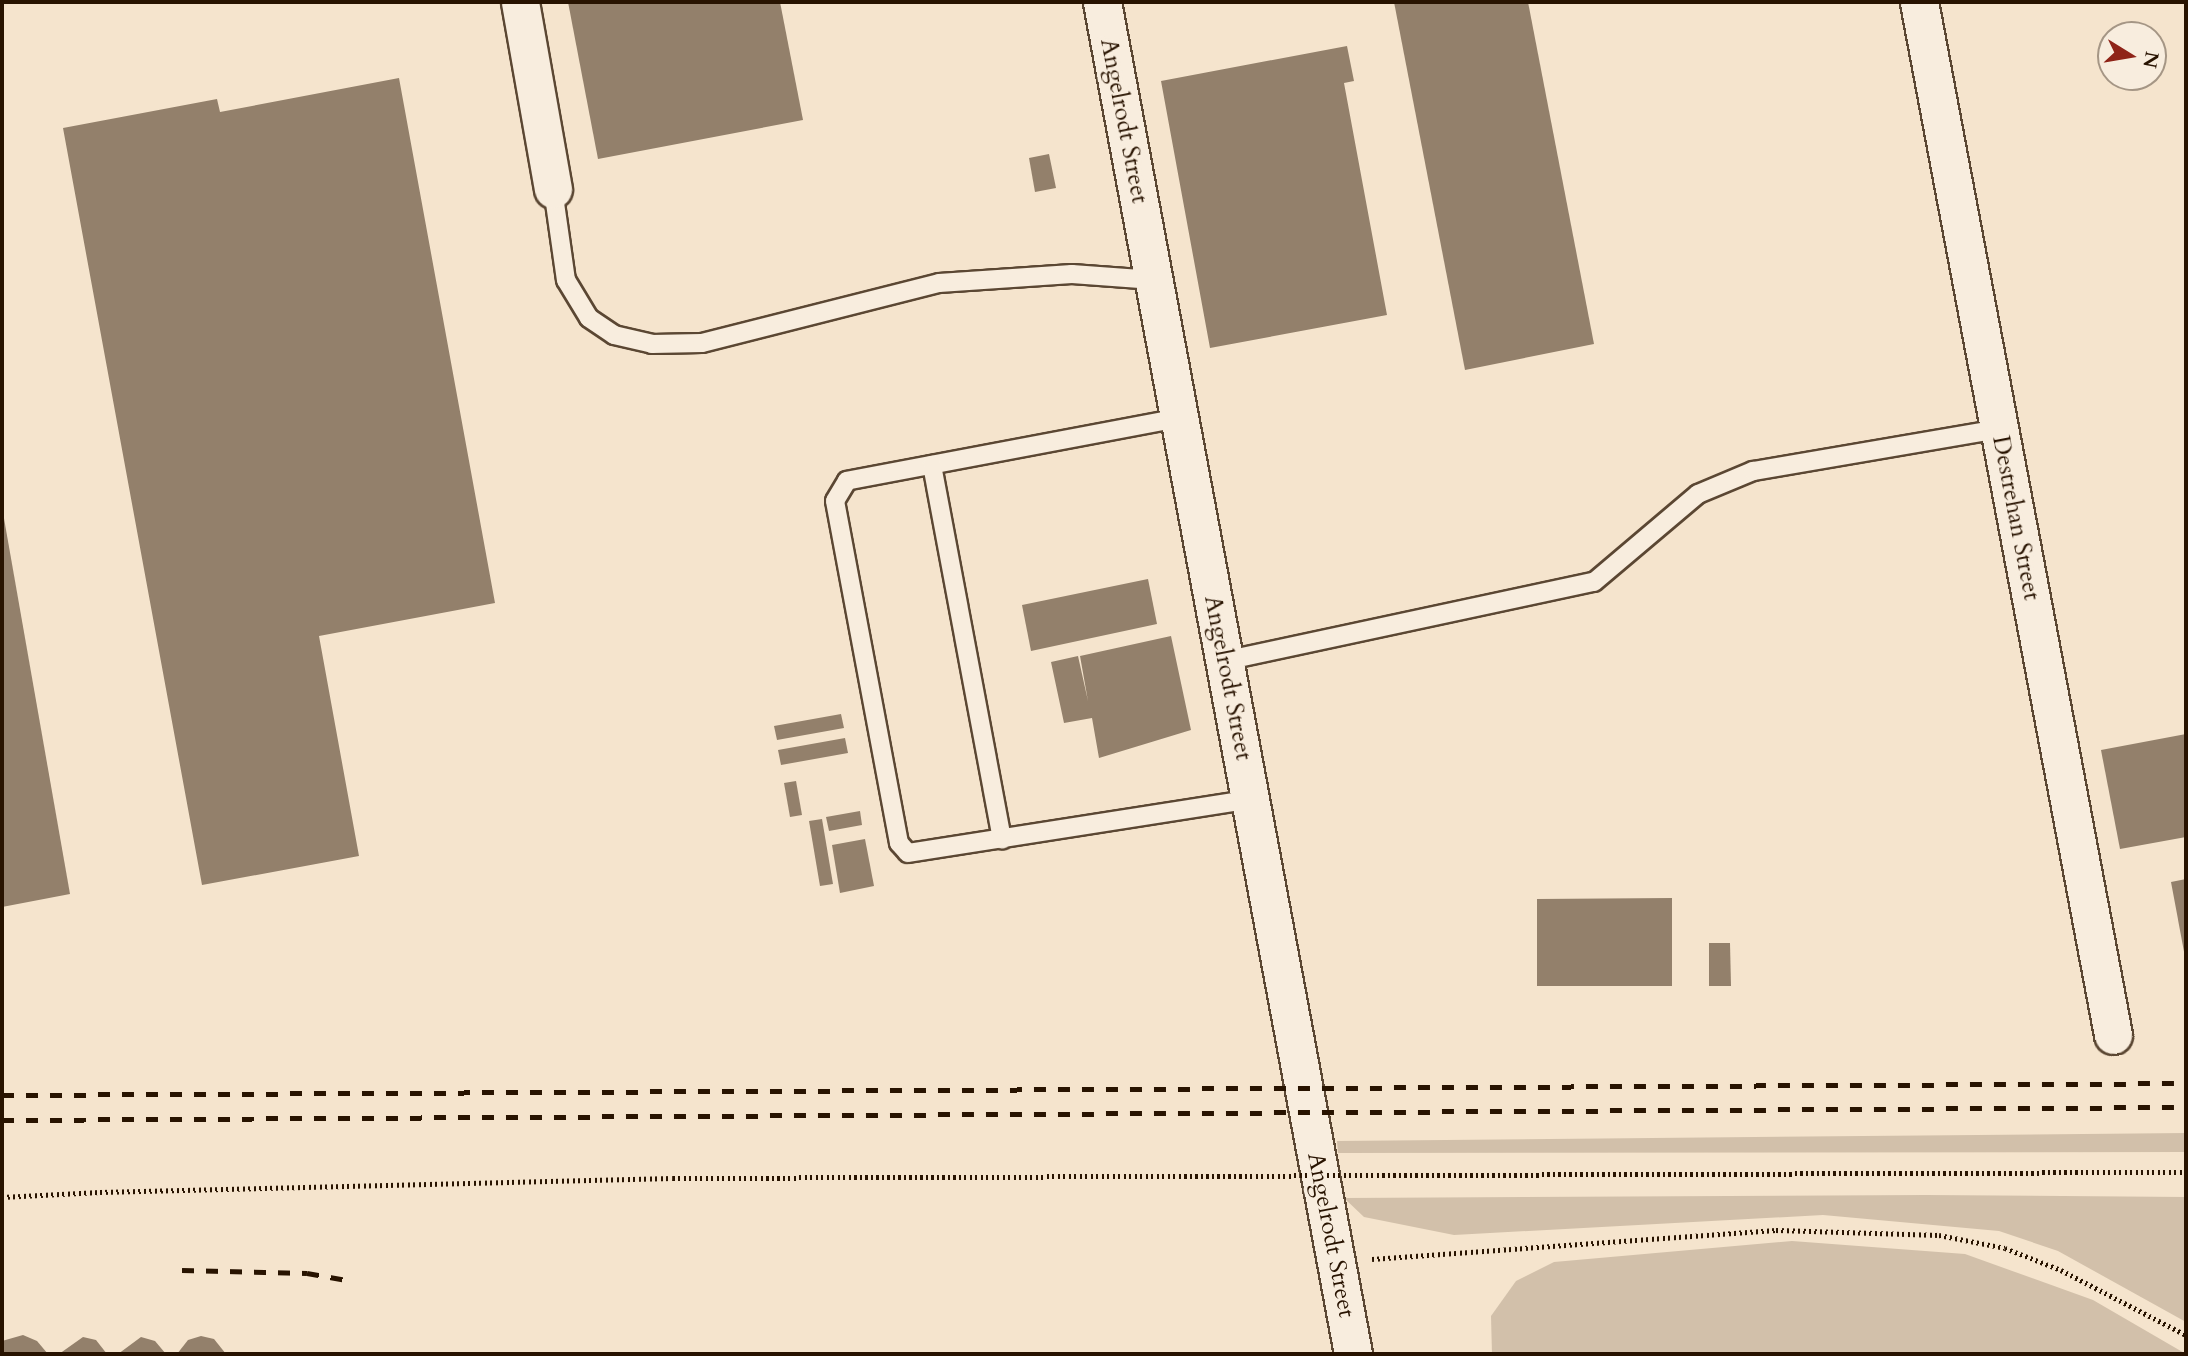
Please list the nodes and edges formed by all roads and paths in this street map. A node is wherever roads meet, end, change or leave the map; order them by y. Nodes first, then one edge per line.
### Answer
1 (520, 2) edge
2 (1102, 2) edge
3 (1919, 2) edge
4 (552, 189) joint
5 (1154, 280) junction
6 (1180, 418) junction
7 (1999, 429) junction
8 (932, 465) junction
9 (1224, 661) junction
10 (1251, 799) junction
11 (1002, 840) junction
12 (2113, 1035) dead end
13 (2186, 1172) edge
14 (2, 1197) edge
15 (1337, 1262) junction
16 (2186, 1335) edge
17 (1353, 1354) edge

1 - 4 street
2 - 5 street, Angelrodt Street
3 - 7 street, Destrehan Street
4 - 5 lane
5 - 6 street, Angelrodt Street
6 - 8 lane
6 - 9 street, Angelrodt Street
7 - 9 lane
7 - 12 street, Destrehan Street
8 - 11 lane
8 - 11 lane
9 - 10 street, Angelrodt Street
10 - 11 lane
10 - 15 street, Angelrodt Street
13 - 14 path, bridge
15 - 16 path
15 - 17 street, Angelrodt Street

